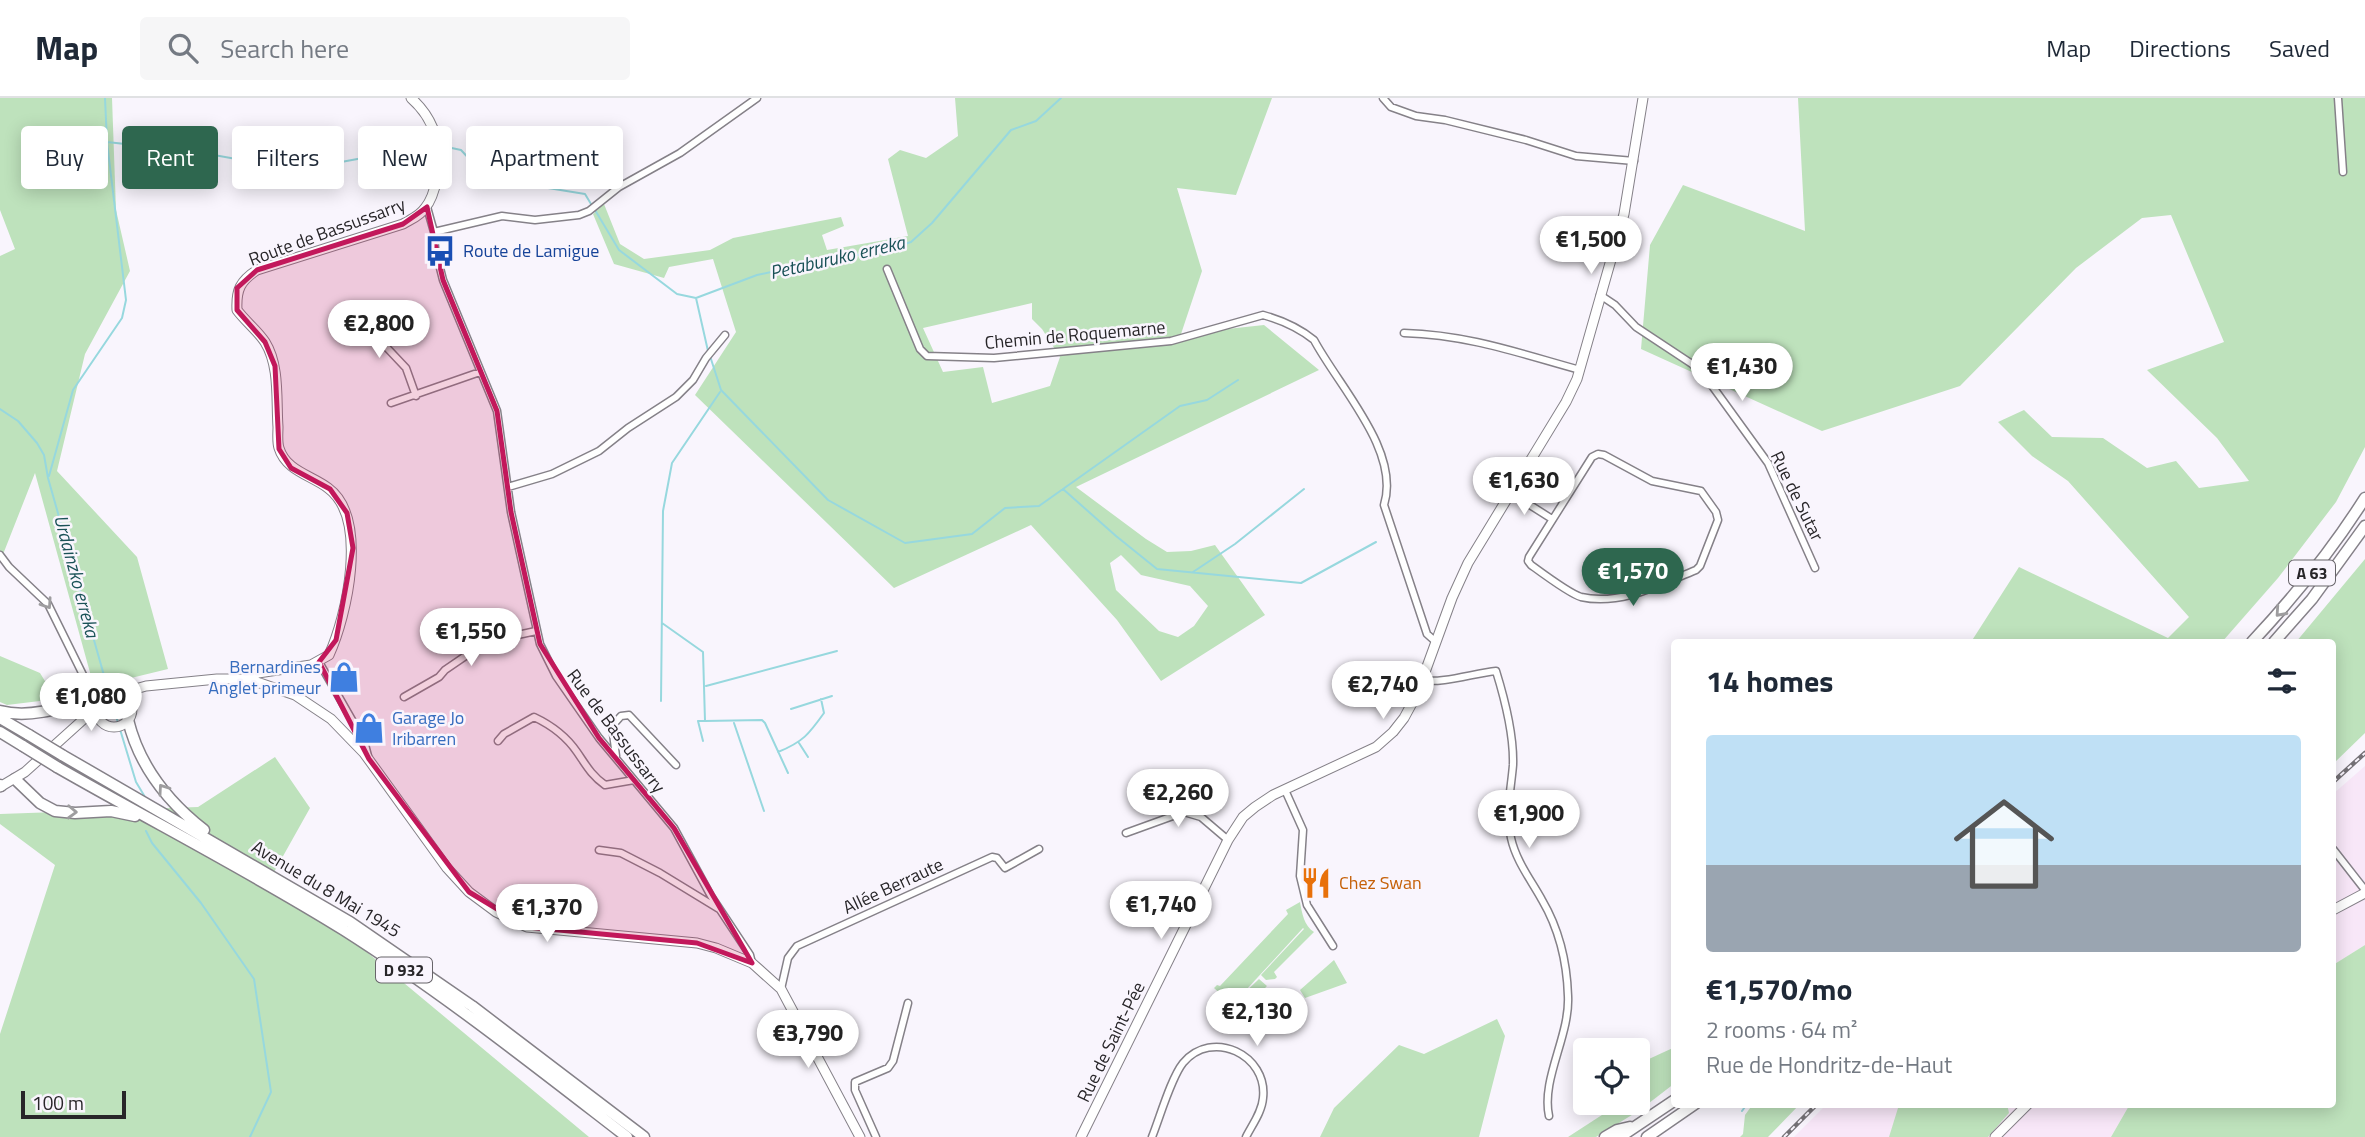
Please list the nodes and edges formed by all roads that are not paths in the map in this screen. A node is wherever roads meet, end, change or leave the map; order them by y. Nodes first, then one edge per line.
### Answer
1 (411, 98) edge
2 (757, 98) edge
3 (1383, 98) edge
4 (1643, 98) edge
5 (2338, 98) edge
6 (1634, 162) junction
7 (2343, 172) dead end
8 (426, 207) junction
9 (434, 232) junction
10 (887, 269) dead end
11 (1601, 295) junction
12 (357, 316) dead end
13 (1404, 333) dead end
14 (725, 335) dead end
15 (1580, 370) junction
16 (480, 372) junction
17 (415, 396) junction
18 (391, 403) dead end
19 (508, 486) junction
20 (1511, 492) junction
21 (2365, 498) edge
22 (1552, 519) junction
23 (2365, 526) edge
24 (0, 555) edge
25 (1815, 568) dead end
26 (536, 631) junction
27 (2255, 639) edge
28 (2277, 639) edge
29 (1436, 642) junction
30 (319, 662) junction
31 (248, 679) junction
32 (1422, 680) junction
33 (146, 687) junction
34 (111, 693) junction
35 (404, 697) dead end
36 (130, 702) junction
37 (92, 704) junction
38 (0, 711) edge
39 (0, 718) edge
40 (99, 720) junction
41 (80, 722) junction
42 (122, 724) junction
43 (0, 732) edge
44 (498, 741) dead end
45 (616, 758) junction
46 (369, 759) junction
47 (676, 765) dead end
48 (15, 779) junction
49 (634, 780) junction
50 (0, 786) edge
51 (1285, 790) junction
52 (145, 817) junction
53 (1126, 833) dead end
54 (1228, 841) junction
55 (1039, 849) dead end
56 (599, 850) dead end
57 (231, 852) junction
58 (2336, 853) edge
59 (2365, 892) edge
60 (2336, 908) edge
61 (719, 909) junction
62 (1333, 946) dead end
63 (752, 963) junction
64 (781, 989) junction
65 (908, 1003) dead end
66 (1671, 1103) edge
67 (1689, 1108) edge
68 (2024, 1108) edge
69 (1549, 1116) dead end
70 (1636, 1126) junction
71 (1083, 1136) edge
72 (627, 1137) edge
73 (644, 1137) edge
74 (860, 1137) edge
75 (876, 1137) edge
76 (1152, 1137) edge
77 (1246, 1137) edge
78 (1605, 1137) edge
79 (1620, 1137) edge
80 (1647, 1137) edge
81 (1995, 1137) edge

1 - 8 street
2 - 9 street
3 - 6 street
4 - 6 street
5 - 7 street
6 - 11 street
8 - 9 street
8 - 30 street, Route de Bassussarry
9 - 16 street
10 - 29 street, Chemin de Roquemarne
11 - 15 street
11 - 25 street, Rue de Sutar
12 - 17 street
13 - 15 street
14 - 19 street
15 - 20 street
16 - 17 street
16 - 19 street, Rue de Bassussarry
17 - 18 street
19 - 26 street, Rue de Bassussarry
20 - 22 street
20 - 29 street, Rue de Saint-Pée
21 -> 27 highway, A 63
22 - 22 street
23 - 28 highway, A 63
24 -> 37 street
26 - 35 street
26 - 45 street, Rue de Bassussarry
29 - 32 street, Rue de Saint-Pée
30 - 31 street
30 - 46 street
31 - 33 street
31 - 46 street
32 - 51 street, Rue de Saint-Pée
32 - 69 street
33 - 34 street
33 - 36 street
34 - 36 street
34 - 37 highway
36 - 42 street
37 - 38 highway
37 - 40 street
37 - 41 street
39 - 57 highway, Avenue du 8 Mai 1945 / D 932, bridge
40 - 41 street
40 - 42 street
41 - 48 street
57 -> 42 highway
43 - 52 highway, D 932, bridge
44 - 49 street
45 - 47 street
45 - 49 street, Rue de Bassussarry
46 - 63 street
48 - 50 street
48 -> 52 highway
49 - 61 street, Rue de Bassussarry
51 - 54 street, Rue de Saint-Pée
51 - 62 street
52 - 72 highway, Avenue du 8 Mai 1945 / D 932
53 - 54 street
54 - 71 street, Rue de Saint-Pée
55 - 64 street, Allée Berraute
56 - 61 street
57 - 73 highway, Avenue du 8 Mai 1945 / D 932
58 - 59 street
59 - 60 street
61 - 63 street, Rue de Bassussarry
63 - 64 street
64 - 74 street
65 - 75 street
66 - 70 highway
67 - 80 highway
68 - 81 street
70 - 78 highway
70 - 79 highway
76 - 77 street

